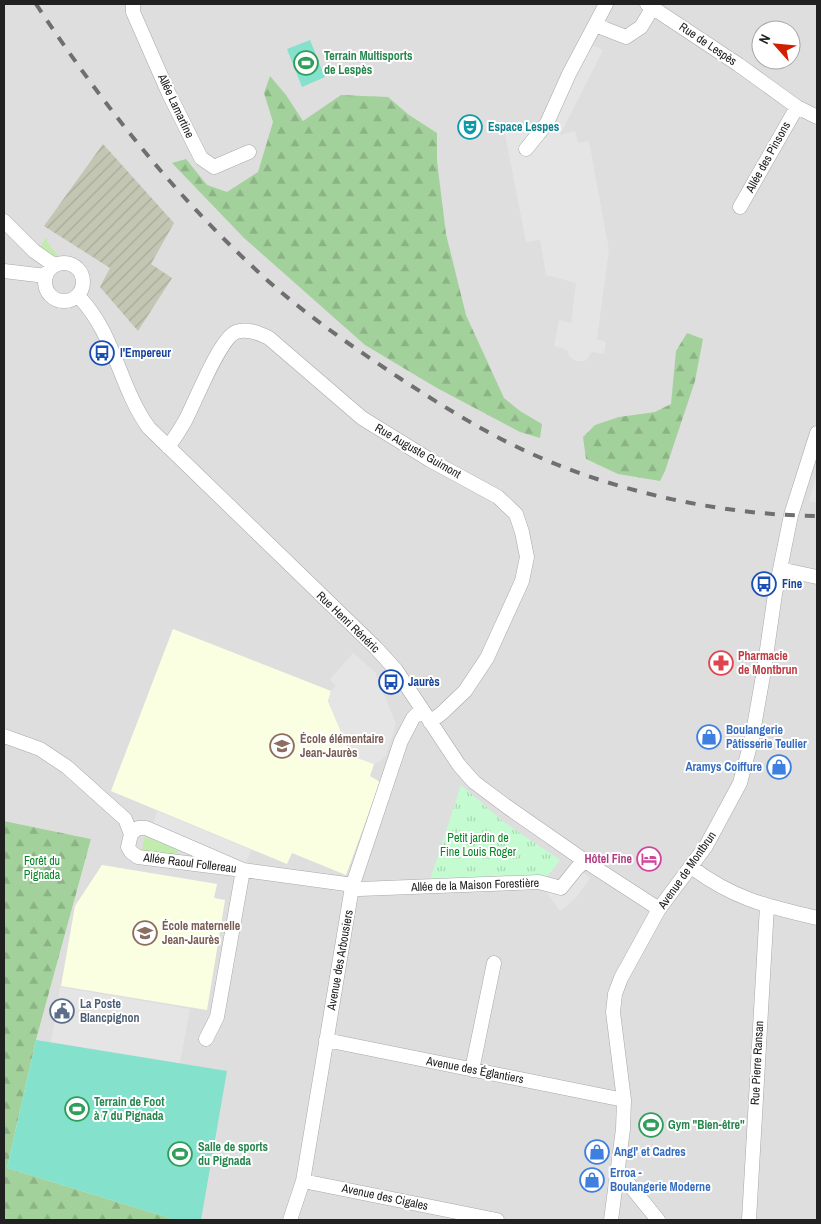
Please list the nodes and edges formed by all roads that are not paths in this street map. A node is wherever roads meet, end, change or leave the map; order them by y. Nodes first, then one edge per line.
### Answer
1 (133, 4) edge
2 (606, 4) edge
3 (650, 5) edge
4 (595, 25) junction
5 (796, 107) junction
6 (817, 117) edge
7 (526, 149) dead end
8 (248, 152) dead end
9 (740, 207) dead end
10 (4, 220) edge
11 (50, 270) junction
12 (4, 271) edge
13 (78, 296) junction
14 (817, 433) edge
15 (168, 447) junction
16 (780, 569) junction
17 (817, 577) edge
18 (422, 710) junction
19 (430, 722) junction
20 (4, 736) edge
21 (131, 834) junction
22 (585, 861) junction
23 (691, 867) junction
24 (243, 870) junction
25 (352, 888) junction
26 (767, 906) junction
27 (658, 909) junction
28 (817, 918) edge
29 (494, 963) dead end
30 (206, 1039) dead end
31 (326, 1040) junction
32 (472, 1070) junction
33 (624, 1100) junction
34 (616, 1172) junction
35 (303, 1181) junction
36 (290, 1220) edge
37 (497, 1220) edge
38 (610, 1220) edge
39 (658, 1220) edge
40 (749, 1220) edge

1 - 8 street, Allée Lamartine
2 - 4 street
3 - 4 street
3 - 5 street, Rue de Lespès
4 - 7 street
5 - 6 street, Rue de Lespès
5 - 9 street, Allée des Pinsons
10 - 11 street
11 - 12 street
11 - 13 street
11 - 13 street
13 - 15 street, Rue Henri Rénéric
14 - 16 street, Avenue de Montbrun
15 - 18 street, Rue Henri Rénéric
15 - 19 street, Rue Auguste Guimont
16 - 17 street
16 - 23 street, Avenue de Montbrun
18 - 19 street, Rue Henri Rénéric
18 - 25 street, Avenue des Arbousiers
19 - 22 street, Rue Henri Rénéric
20 - 21 street
21 - 24 street, Allée Raoul Follereau
21 - 24 street, Allée Raoul Follereau
22 - 25 street, Allée de la Maison Forestière
22 - 27 street, Rue Henri Rénéric
23 - 26 street
23 - 27 street, Avenue de Montbrun
24 - 25 street, Allée Raoul Follereau
24 - 30 street, Allée Raoul Follereau
25 - 31 street, Avenue des Arbousiers
26 - 28 street
26 - 40 street, Rue Pierre Ransan
27 - 33 street, Avenue de Montbrun
29 - 32 street
31 - 32 street, Avenue des Églantiers
31 - 35 street, Avenue des Arbousiers
32 - 33 street, Avenue des Églantiers
33 - 34 street, Avenue de Montbrun
34 - 38 street, Avenue de Montbrun
34 - 39 street
35 - 36 street, Avenue des Arbousiers
35 - 37 street, Avenue des Cigales

